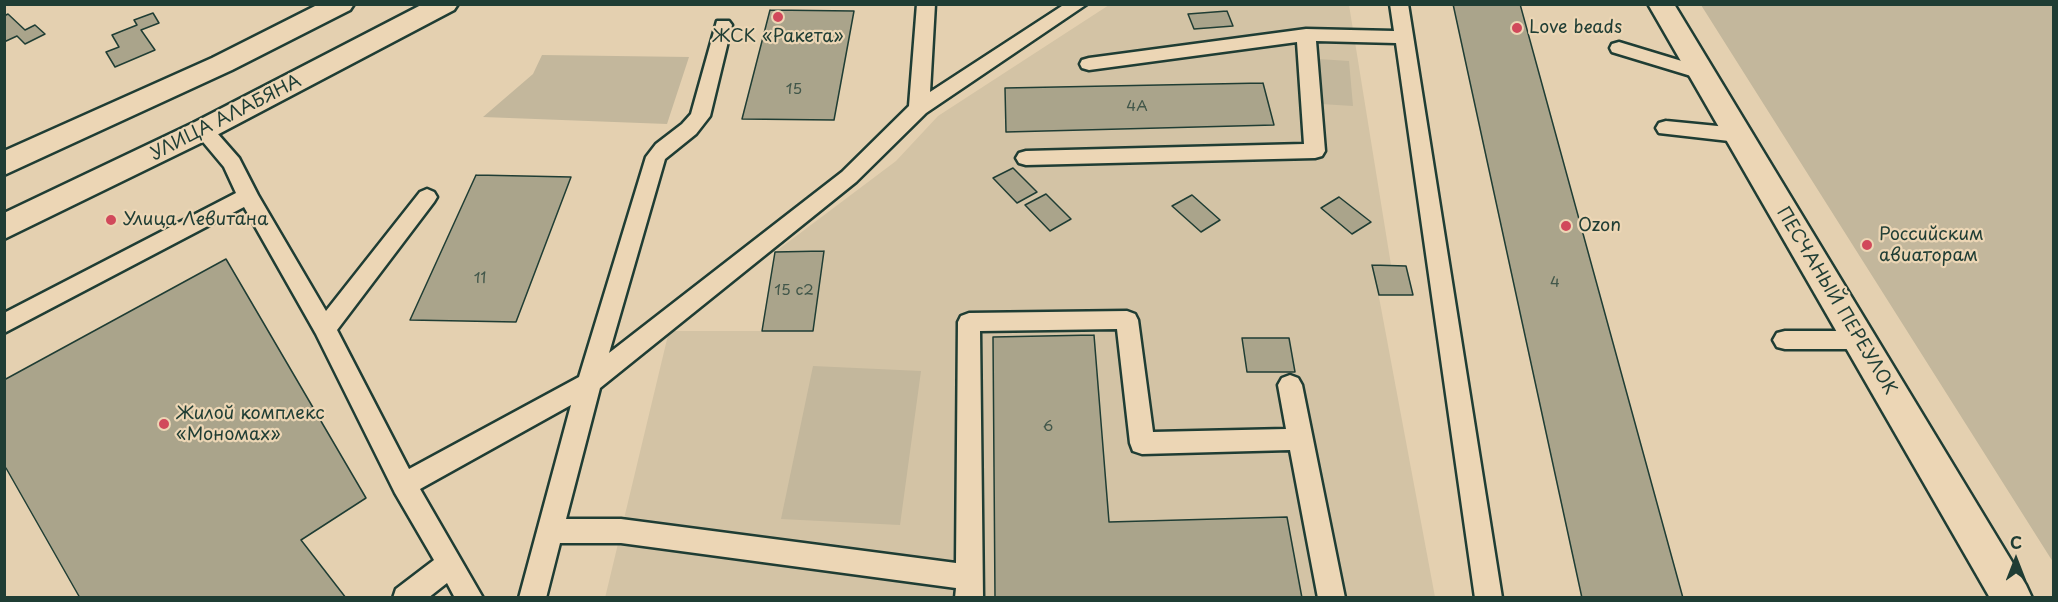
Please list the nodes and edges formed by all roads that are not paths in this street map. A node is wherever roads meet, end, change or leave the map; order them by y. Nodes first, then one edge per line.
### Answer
1 (341, 4) edge
2 (445, 4) edge
3 (926, 4) edge
4 (1078, 4) edge
5 (1399, 4) edge
6 (1661, 4) edge
7 (723, 25) dead end
8 (1306, 35) junction
9 (1404, 37) junction
10 (1619, 48) dead end
11 (1089, 64) dead end
12 (1701, 73) junction
13 (919, 108) junction
14 (1666, 128) dead end
15 (203, 130) junction
16 (1738, 135) junction
17 (1026, 158) dead end
18 (4, 164) edge
19 (248, 196) junction
20 (428, 197) dead end
21 (4, 227) edge
22 (4, 324) edge
23 (325, 329) junction
24 (1785, 340) dead end
25 (1859, 340) junction
26 (589, 383) junction
27 (1290, 385) dead end
28 (1301, 438) junction
29 (404, 485) junction
30 (550, 531) junction
31 (450, 564) junction
32 (969, 587) edge
33 (406, 597) edge
34 (470, 597) edge
35 (532, 597) edge
36 (1332, 597) edge
37 (1489, 597) edge
38 (2012, 597) edge

1 - 18 main road
2 - 15 main road, УЛИЦА АЛАБЯНА
3 - 13 lane
4 - 13 lane
5 - 9 lane
6 - 12 main road, ПЕСЧАНЫЙ ПЕРЕУЛОК
7 - 26 lane
8 - 9 lane
8 - 11 lane
8 - 17 lane
9 - 37 lane
10 - 12 lane
12 - 16 main road, ПЕСЧАНЫЙ ПЕРЕУЛОК
13 - 26 lane
14 - 16 lane
15 - 19 lane
15 - 21 main road, УЛИЦА АЛАБЯНА
16 - 25 main road, ПЕСЧАНЫЙ ПЕРЕУЛОК
19 - 22 lane
19 - 23 lane
20 - 23 lane
23 - 29 lane
24 - 25 lane
25 - 38 main road, ПЕСЧАНЫЙ ПЕРЕУЛОК
26 - 29 lane
26 - 30 lane
27 - 28 lane
28 - 32 lane
28 - 36 lane
29 - 31 lane
30 - 32 lane
30 - 35 lane
31 - 33 lane
31 - 34 lane

